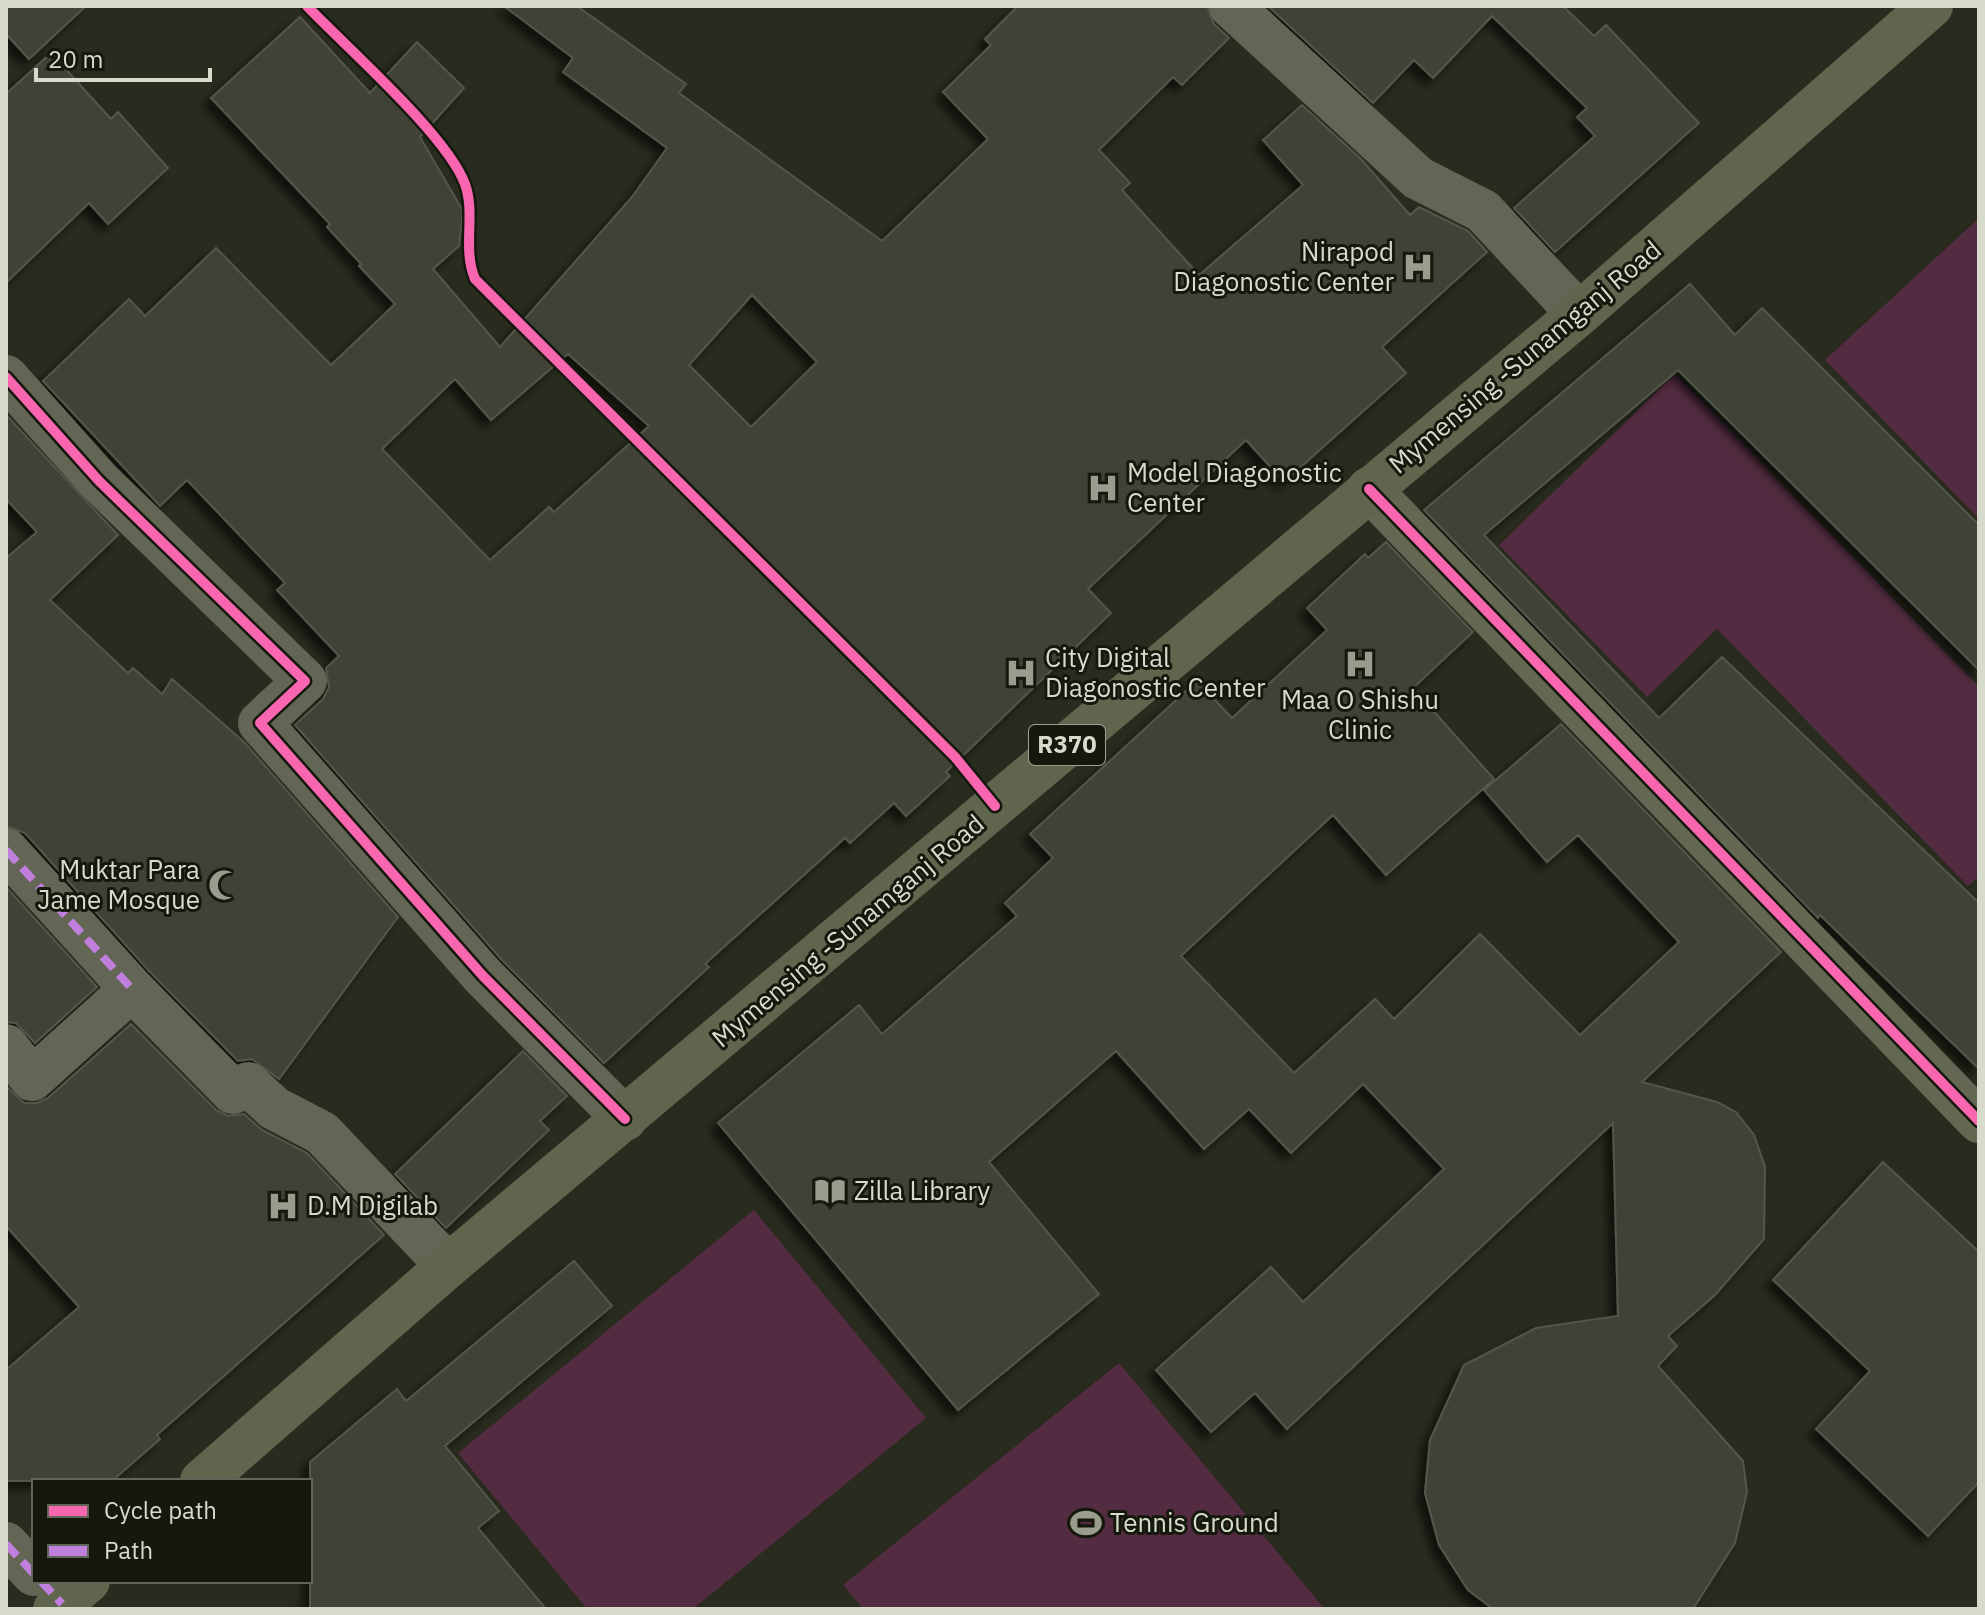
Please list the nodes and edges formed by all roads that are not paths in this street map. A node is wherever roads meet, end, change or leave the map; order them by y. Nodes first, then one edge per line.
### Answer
1 (1231, 6) edge
2 (1931, 6) edge
3 (1579, 314) junction
4 (6, 377) edge
5 (1369, 489) junction
6 (6, 850) edge
7 (132, 989) junction
8 (6, 1046) edge
9 (625, 1119) junction
10 (1979, 1121) edge
11 (448, 1266) junction
12 (204, 1479) edge
13 (6, 1544) edge
14 (32, 1568) edge

1 - 3 street
2 - 3 main road, Mymensing -Sunamganj Road / R370
3 - 5 main road, Mymensing -Sunamganj Road / R370
4 - 9 street
5 - 9 main road, Mymensing -Sunamganj Road / R370
5 - 10 street
6 - 7 street
7 - 8 street
7 - 11 street
9 - 11 main road, Mymensing -Sunamganj Road / R370
11 - 12 main road, Mymensing -Sunamganj Road / R370
13 - 14 street

